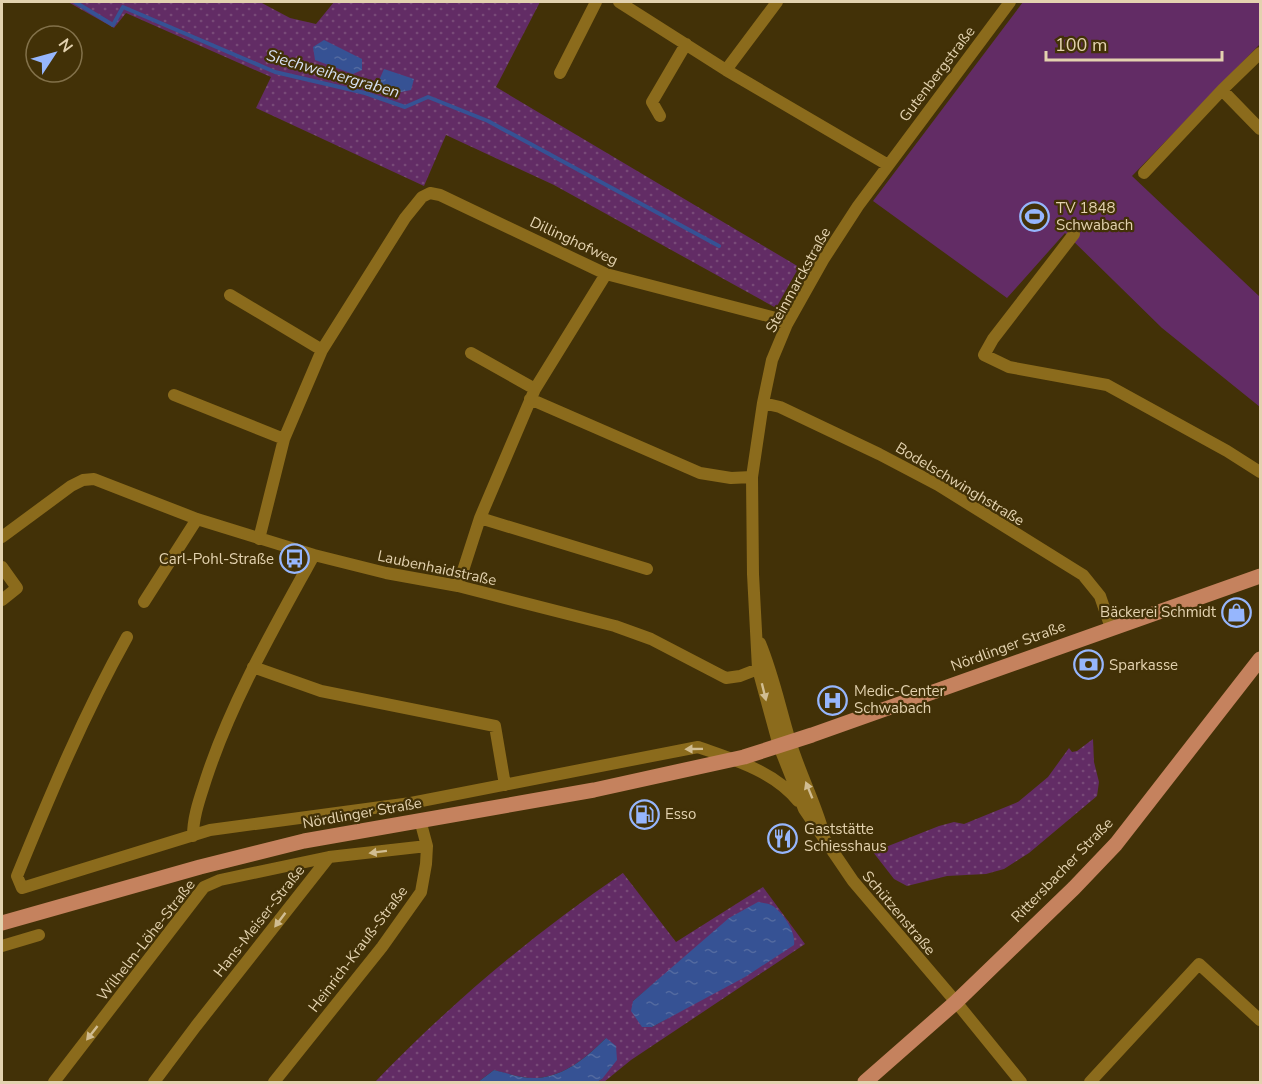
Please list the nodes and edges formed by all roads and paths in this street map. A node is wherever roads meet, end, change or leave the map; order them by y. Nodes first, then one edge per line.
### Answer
1 (596, 2) edge
2 (619, 2) edge
3 (777, 2) edge
4 (1010, 2) edge
5 (686, 44) junction
6 (1260, 54) edge
7 (726, 70) junction
8 (560, 73) dead end
9 (1222, 90) junction
10 (660, 116) dead end
11 (1260, 129) edge
12 (888, 165) junction
13 (1144, 173) dead end
14 (1074, 234) dead end
15 (606, 274) junction
16 (230, 295) dead end
17 (788, 324) junction
18 (322, 350) junction
19 (471, 353) dead end
20 (533, 394) junction
21 (174, 395) dead end
22 (763, 403) junction
23 (284, 439) junction
24 (1260, 472) edge
25 (752, 477) junction
26 (480, 518) junction
27 (197, 519) junction
28 (2, 537) edge
29 (259, 539) junction
30 (314, 555) junction
31 (2, 567) edge
32 (647, 569) dead end
33 (1257, 580) edge
34 (458, 586) junction
35 (2, 600) edge
36 (144, 602) dead end
37 (1111, 628) junction
38 (758, 636) junction
39 (127, 637) dead end
40 (1260, 659) edge
41 (253, 667) junction
42 (758, 669) junction
43 (784, 744) junction
44 (734, 759) junction
45 (506, 785) junction
46 (804, 809) junction
47 (420, 820) junction
48 (193, 836) junction
49 (825, 839) junction
50 (427, 846) junction
51 (329, 857) junction
52 (2, 922) edge
53 (39, 934) dead end
54 (2, 946) edge
55 (956, 1002) junction
56 (1260, 1020) edge
57 (54, 1083) edge
58 (154, 1083) edge
59 (274, 1083) edge
60 (865, 1083) edge
61 (1021, 1083) edge
62 (1090, 1083) edge

1 - 8 street
2 - 5 street
3 - 7 street
4 - 12 street, Gutenbergstraße
5 - 7 street
5 - 10 street
6 - 9 street
7 - 12 street
9 - 11 street
9 - 13 street
12 - 17 street, Steinmarckstraße
14 - 24 street
15 - 17 street, Dillinghofweg
15 - 18 street, Dillinghofweg
15 - 20 street
16 - 18 street
17 - 22 street, Steinmarckstraße
18 - 23 street
19 - 20 street
20 - 25 street
20 - 26 street
21 - 23 street
22 - 25 street, Steinmarckstraße
22 - 37 street, Bodelschwinghstraße
23 - 29 street
25 - 38 street, Steinmarckstraße
26 - 32 street
26 - 34 street
27 - 28 street, Laubenhaidstraße
27 - 29 street, Laubenhaidstraße
27 - 36 street
29 - 30 street, Laubenhaidstraße
30 - 34 street, Laubenhaidstraße
30 - 41 street
31 - 35 street
33 - 37 main road, Nördlinger Straße
34 - 42 street, Laubenhaidstraße
37 - 43 main road, Nördlinger Straße
38 - 42 street, Steinmarckstraße
38 - 43 street, Steinmarckstraße
39 - 48 street, Nördlinger Straße
40 - 55 main road, Rittersbacher Straße
41 - 45 street
41 - 48 street
42 -> 43 street, Steinmarckstraße
43 - 44 main road, Nördlinger Straße
43 - 46 street, Schützenstraße
49 -> 43 street, Schützenstraße
44 -> 45 street, Nördlinger Straße
44 - 46 street, Schützenstraße
44 - 47 main road, Nördlinger Straße
45 - 48 street, Nördlinger Straße
46 - 49 street, Schützenstraße
47 - 50 street, Heinrich-Krauß-Straße
47 - 52 main road, Nördlinger Straße
49 - 55 street, Schützenstraße
50 -> 51 street
50 - 59 street, Heinrich-Krauß-Straße
51 -> 57 street, Wilhelm-Löhe-Straße
51 -> 58 street, Hans-Meiser-Straße
53 - 54 street
55 - 60 main road, Rittersbacher Straße
55 - 61 street, Schützenstraße
56 - 62 street

